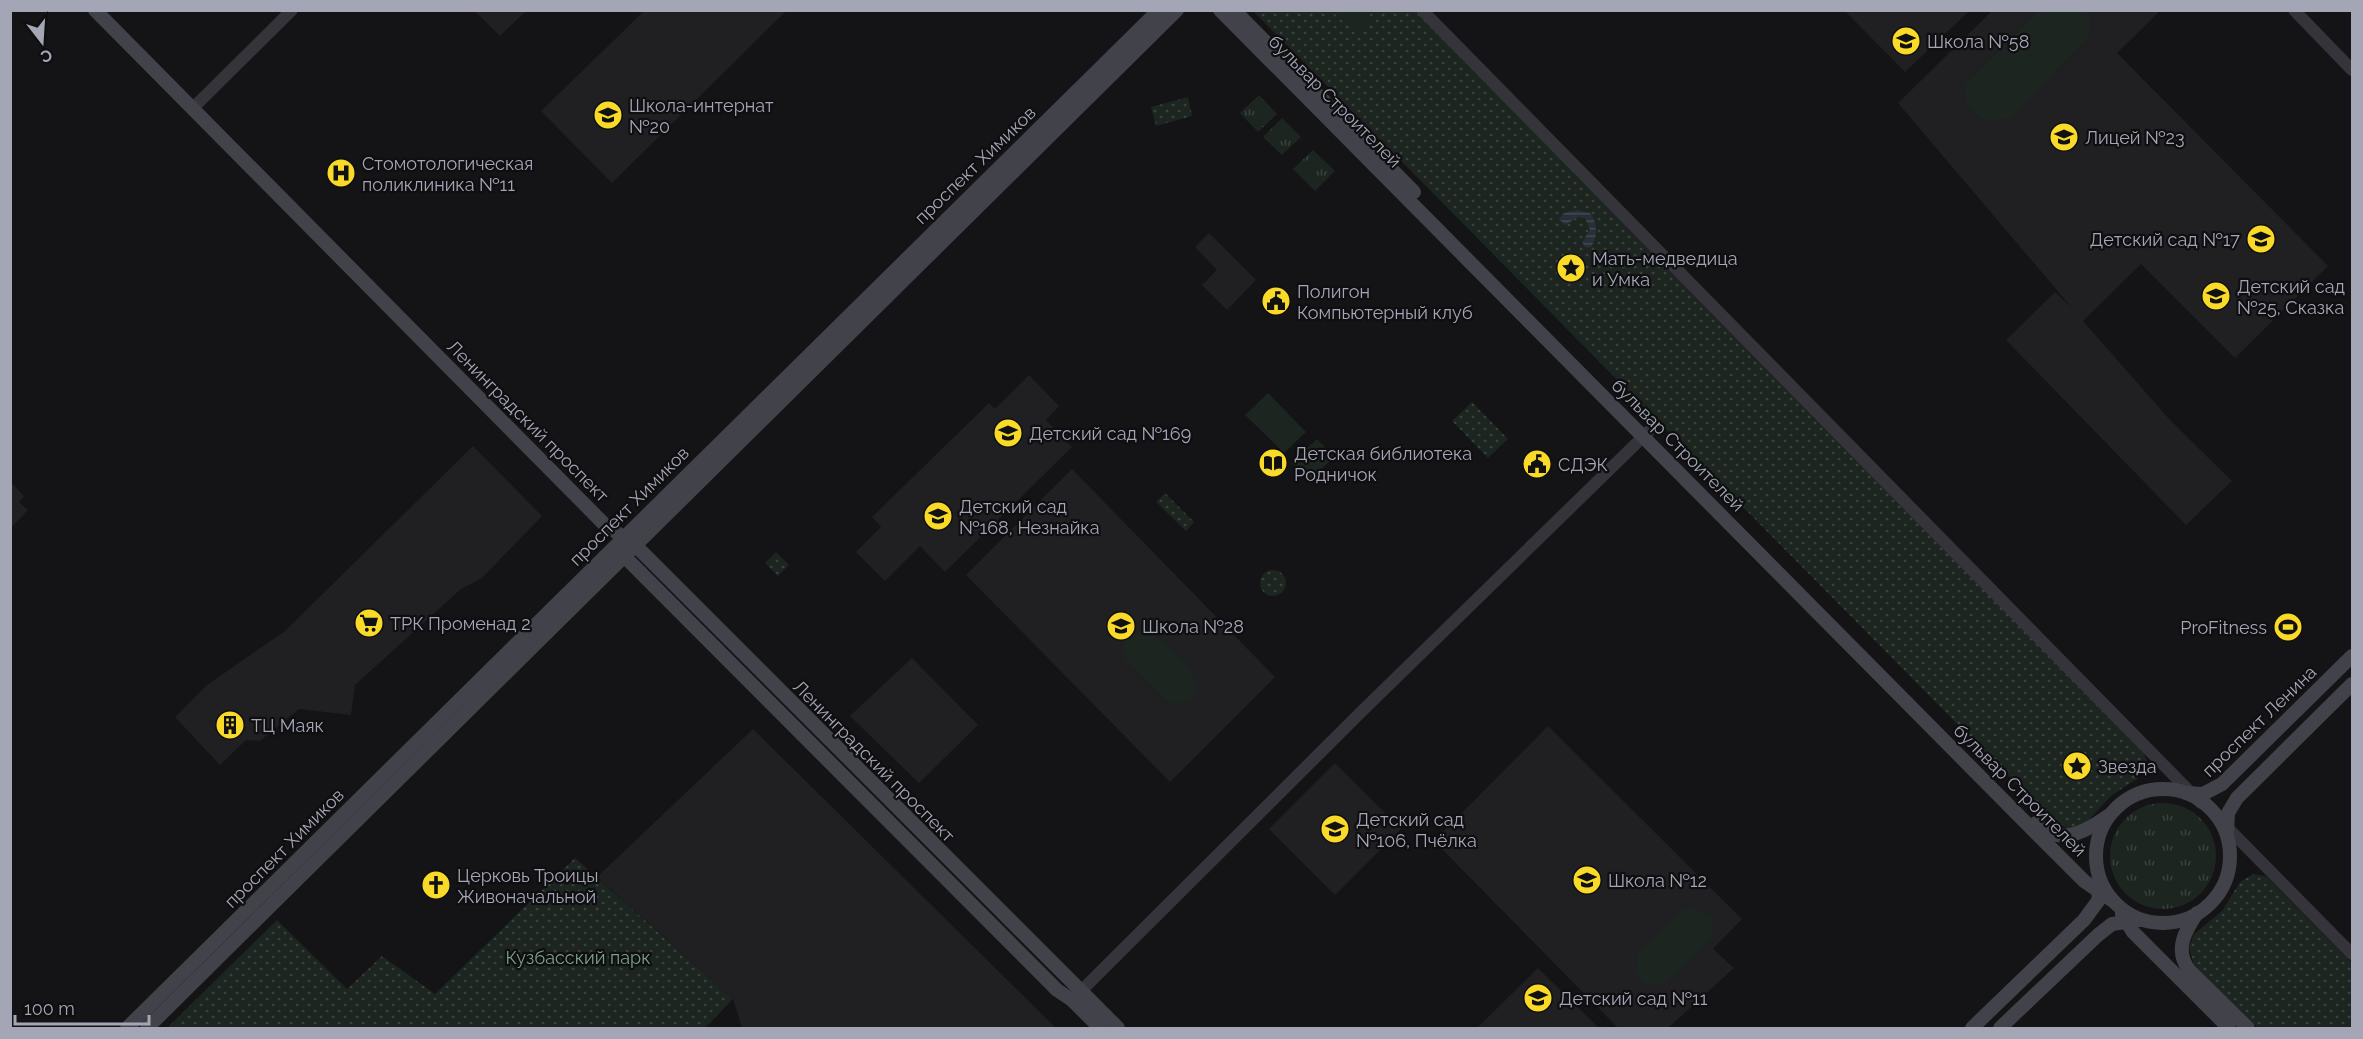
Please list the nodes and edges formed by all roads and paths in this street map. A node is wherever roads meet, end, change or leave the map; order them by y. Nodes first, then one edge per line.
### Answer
1 (95, 10) edge
2 (292, 10) edge
3 (1159, 10) edge
4 (1177, 10) edge
5 (1220, 10) edge
6 (1234, 10) edge
7 (1422, 10) edge
8 (2294, 10) edge
9 (2352, 70) edge
10 (192, 109) junction
11 (1646, 434) junction
12 (604, 524) junction
13 (630, 540) junction
14 (619, 551) junction
15 (2352, 656) edge
16 (2352, 684) edge
17 (2193, 796) junction
18 (2108, 816) junction
19 (2221, 821) junction
20 (2099, 876) junction
21 (2100, 893) junction
22 (2115, 903) junction
23 (2197, 913) junction
24 (2125, 920) junction
25 (2143, 920) junction
26 (2352, 954) edge
27 (1077, 995) junction
28 (127, 1029) edge
29 (147, 1029) edge
30 (1101, 1029) edge
31 (1118, 1029) edge
32 (1972, 1029) edge
33 (2000, 1029) edge
34 (2229, 1029) edge
35 (2248, 1029) edge

1 - 10 main road, Ленинградский проспект
2 - 10 street
3 - 13 main road, проспект Химиков
4 - 13 main road, проспект Химиков
5 - 11 main road, бульвар Строителей
6 - 11 main road, бульвар Строителей
7 - 17 street
8 - 9 street
10 - 12 main road, Ленинградский проспект
11 - 18 main road, бульвар Строителей
11 - 21 main road, бульвар Строителей
11 - 27 street
12 - 13 main road, Ленинградский проспект
12 - 14 main road, Ленинградский проспект
13 - 14 main road, проспект Химиков
13 - 27 main road, Ленинградский проспект
14 - 27 main road, Ленинградский проспект
14 - 28 main road, проспект Химиков
14 - 29 main road, проспект Химиков
15 - 17 main road, проспект Ленина
16 - 19 main road
17 - 18 main road
17 - 19 main road
18 - 20 main road
19 - 23 main road
19 - 26 street
20 - 21 main road
20 - 22 main road
21 - 22 main road, бульвар Строителей
21 - 32 main road
22 - 24 main road
22 - 25 main road
23 - 25 main road
23 - 35 main road
24 - 25 main road
24 - 33 main road
24 - 34 main road
27 - 30 main road, Ленинградский проспект
27 - 31 main road, Ленинградский проспект

